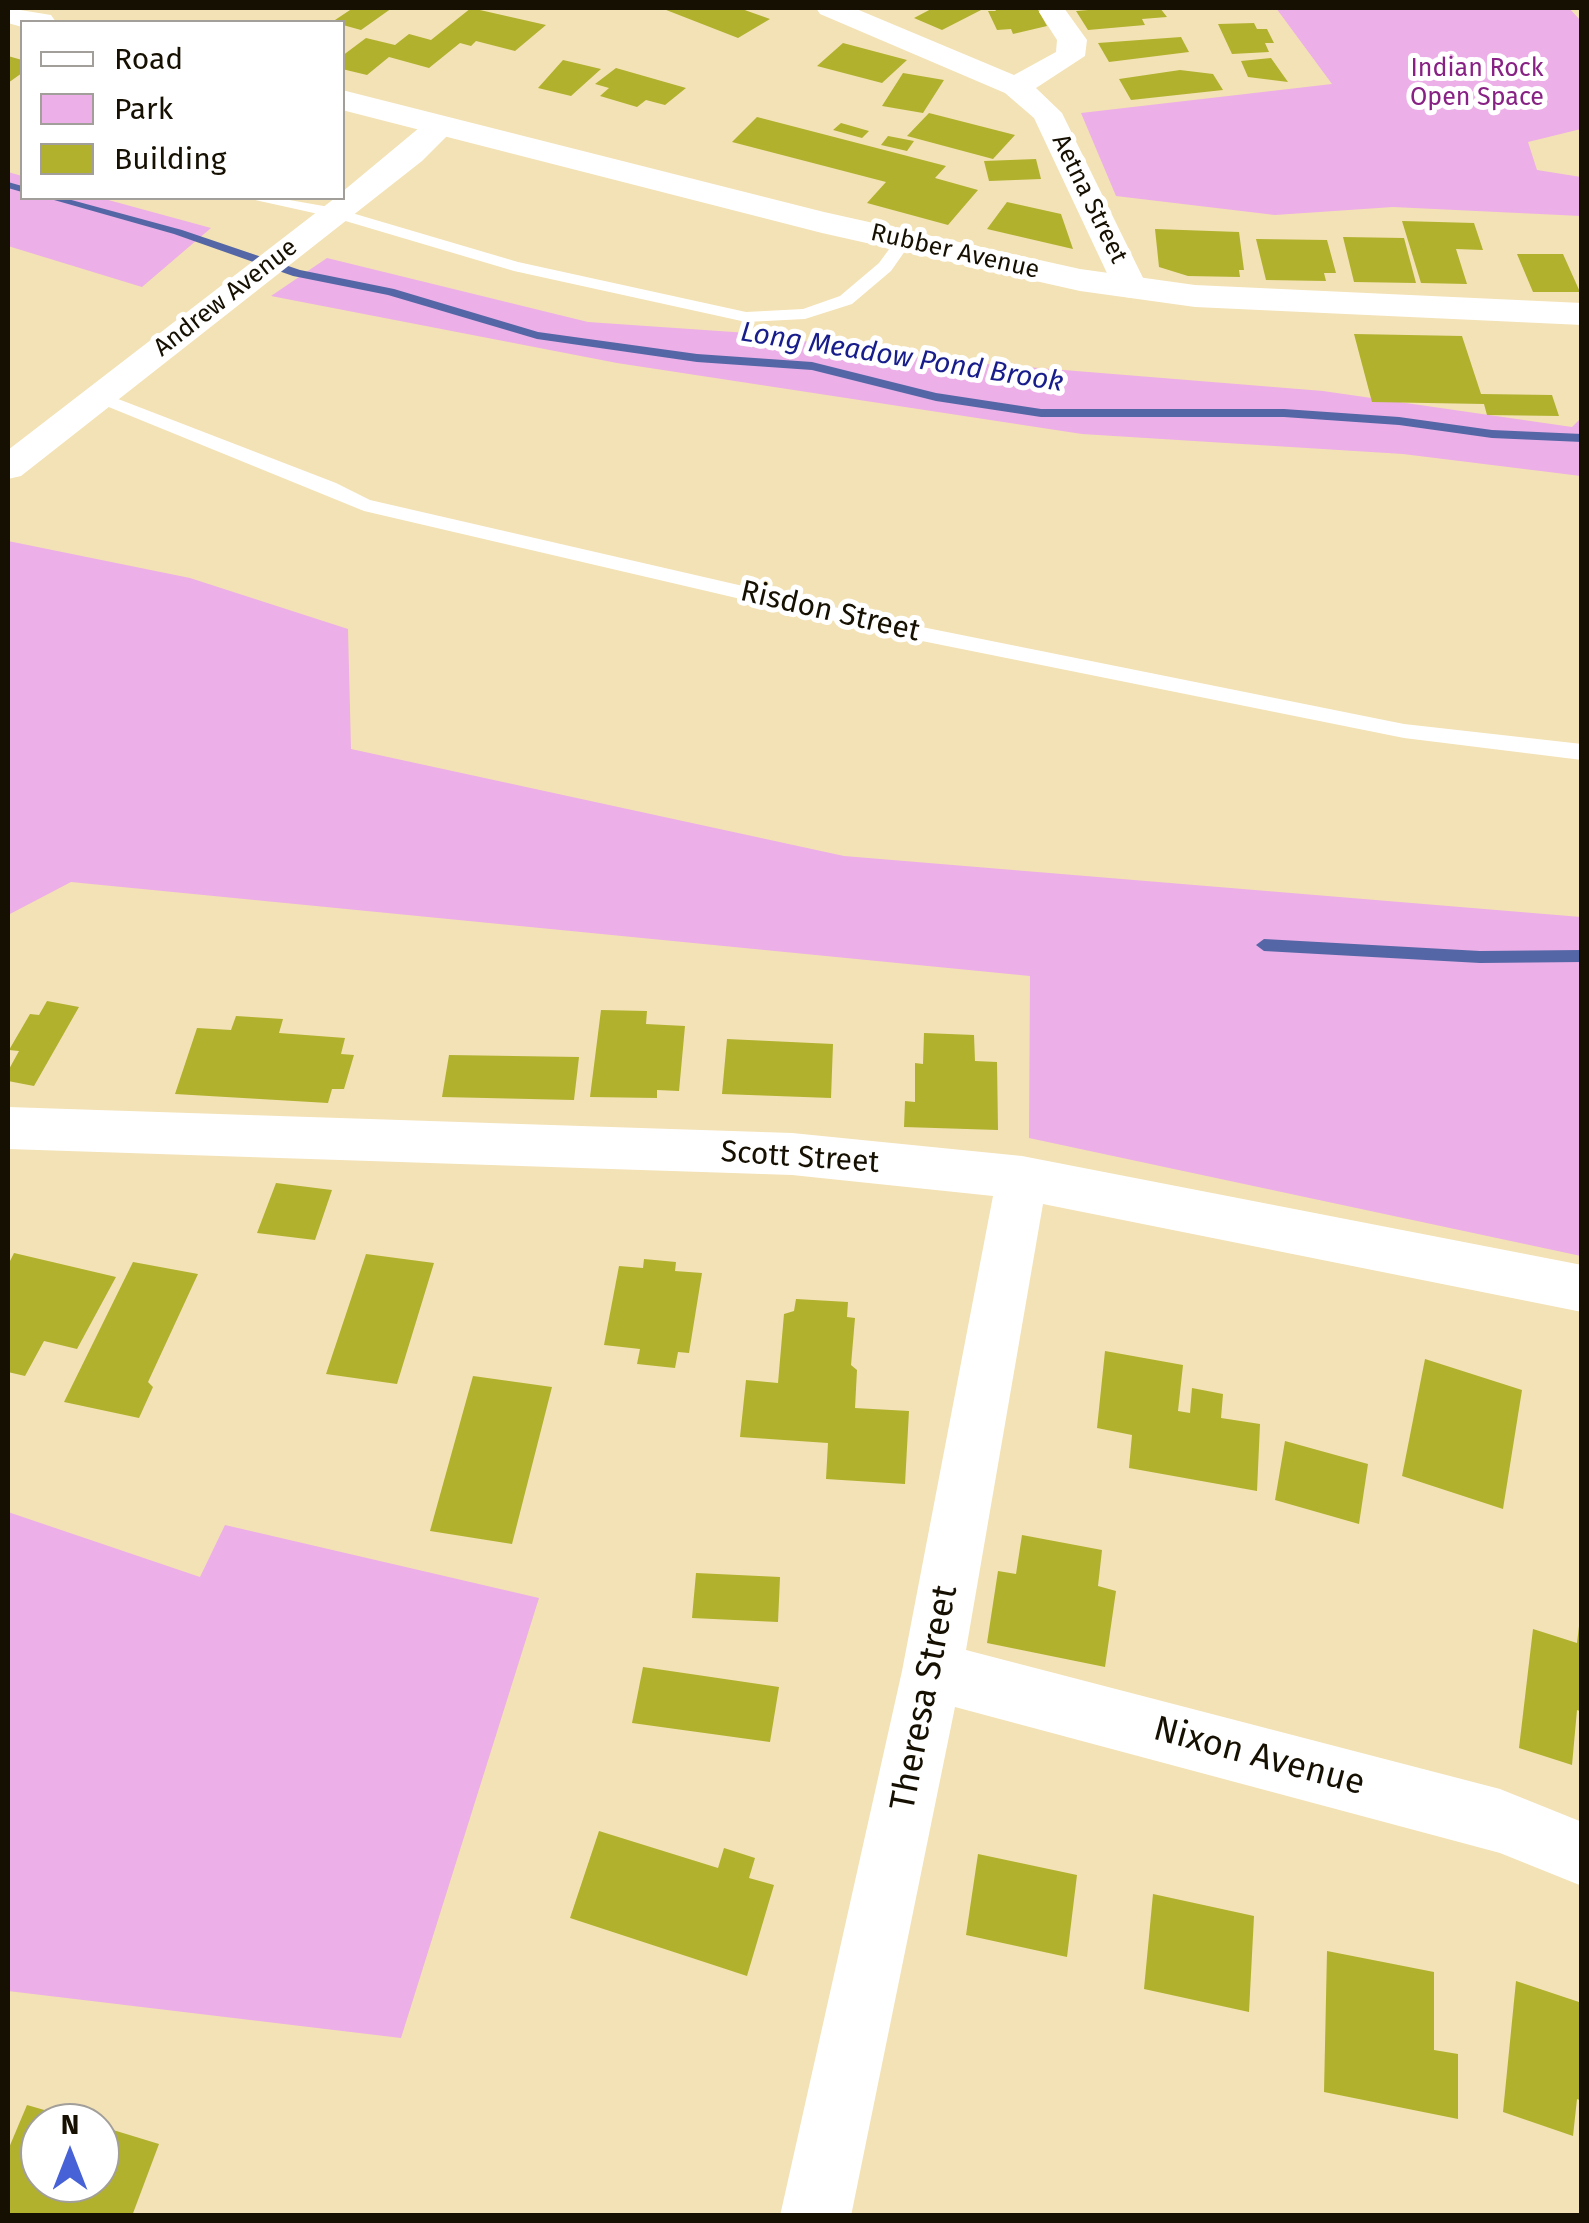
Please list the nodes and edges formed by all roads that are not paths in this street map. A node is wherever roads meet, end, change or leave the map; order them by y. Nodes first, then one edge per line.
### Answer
1 (830, 8) edge
2 (1053, 12) dead end
3 (1016, 87) junction
4 (345, 101) edge
5 (442, 126) junction
6 (266, 200) edge
7 (336, 212) junction
8 (904, 241) junction
9 (1131, 288) junction
10 (1582, 314) edge
11 (100, 397) junction
12 (8, 468) edge
13 (1582, 752) edge
14 (8, 1128) edge
15 (1022, 1178) junction
16 (1582, 1289) edge
17 (932, 1671) junction
18 (1582, 1854) edge
19 (815, 2216) edge

1 - 3 street, Aetna Street
2 - 3 street
3 - 9 street, Aetna Street
4 - 5 street, Rubber Avenue
5 - 7 street, Andrew Avenue
5 - 8 street, Rubber Avenue
6 - 7 lane
7 - 8 lane
7 - 11 street, Andrew Avenue
8 - 9 street, Rubber Avenue
9 - 10 street, Rubber Avenue
11 - 12 street, Andrew Avenue
11 - 13 lane, Risdon Street
14 - 15 street, Scott Street
15 - 16 street, Scott Street
15 - 17 street, Theresa Street
17 - 18 street, Nixon Avenue
17 - 19 street, Theresa Street

